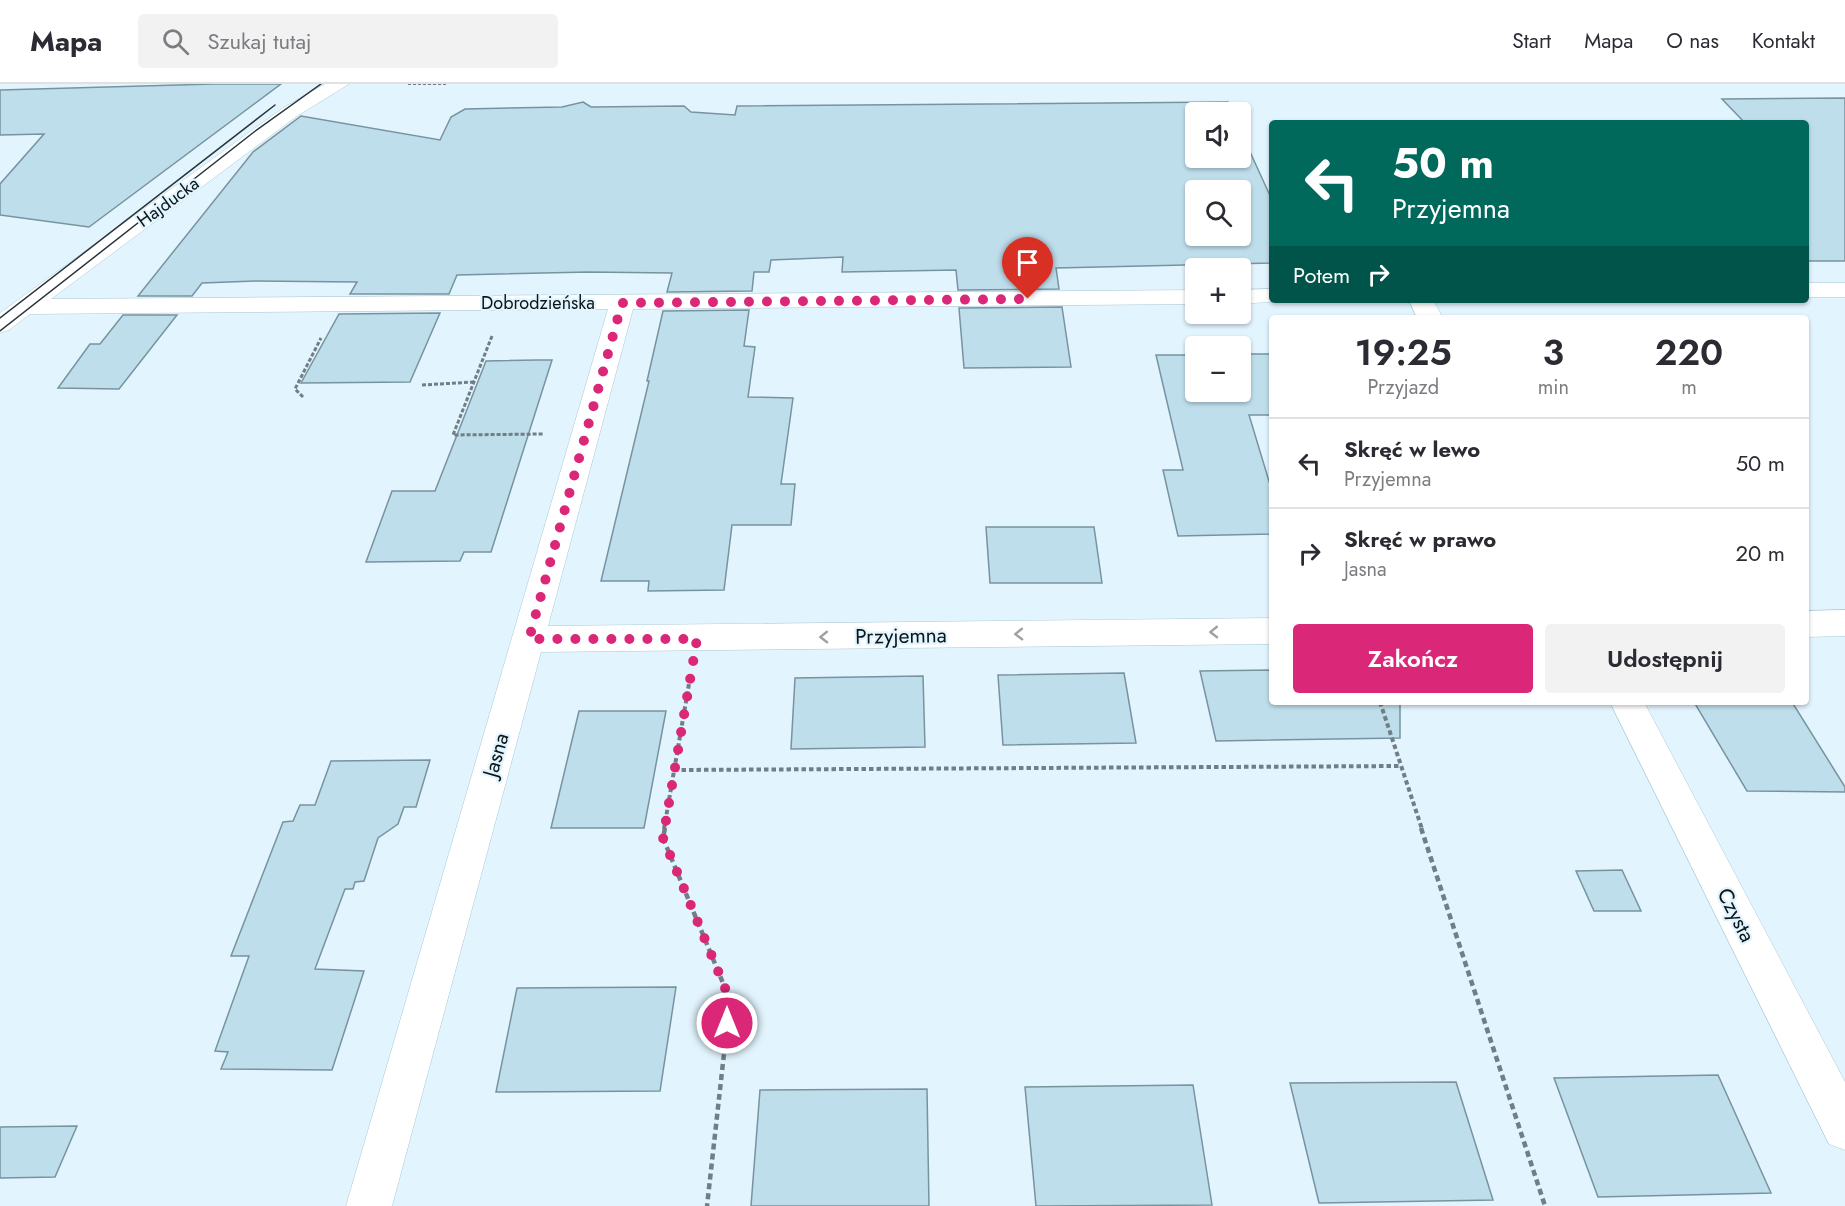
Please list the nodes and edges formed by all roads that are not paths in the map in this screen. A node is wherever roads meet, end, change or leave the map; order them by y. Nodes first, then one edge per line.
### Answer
1 (339, 84) edge
2 (1809, 290) edge
3 (1845, 290) edge
4 (1185, 297) edge
5 (1251, 297) edge
6 (1269, 297) edge
7 (622, 303) junction
8 (24, 307) junction
9 (0, 325) edge
10 (1845, 623) edge
11 (1809, 624) edge
12 (1269, 631) edge
13 (529, 639) junction
14 (1629, 705) edge
15 (1845, 1128) edge
16 (369, 1206) edge

1 - 8 street, Hajducka
2 - 3 street
4 - 7 street, Dobrodzieńska
5 - 6 street
7 - 8 street, Dobrodzieńska
7 - 13 street, Jasna
8 - 9 street, Hajducka
10 - 11 street
12 -> 13 street, Przyjemna
13 - 16 street, Jasna
14 - 15 street, Czysta

